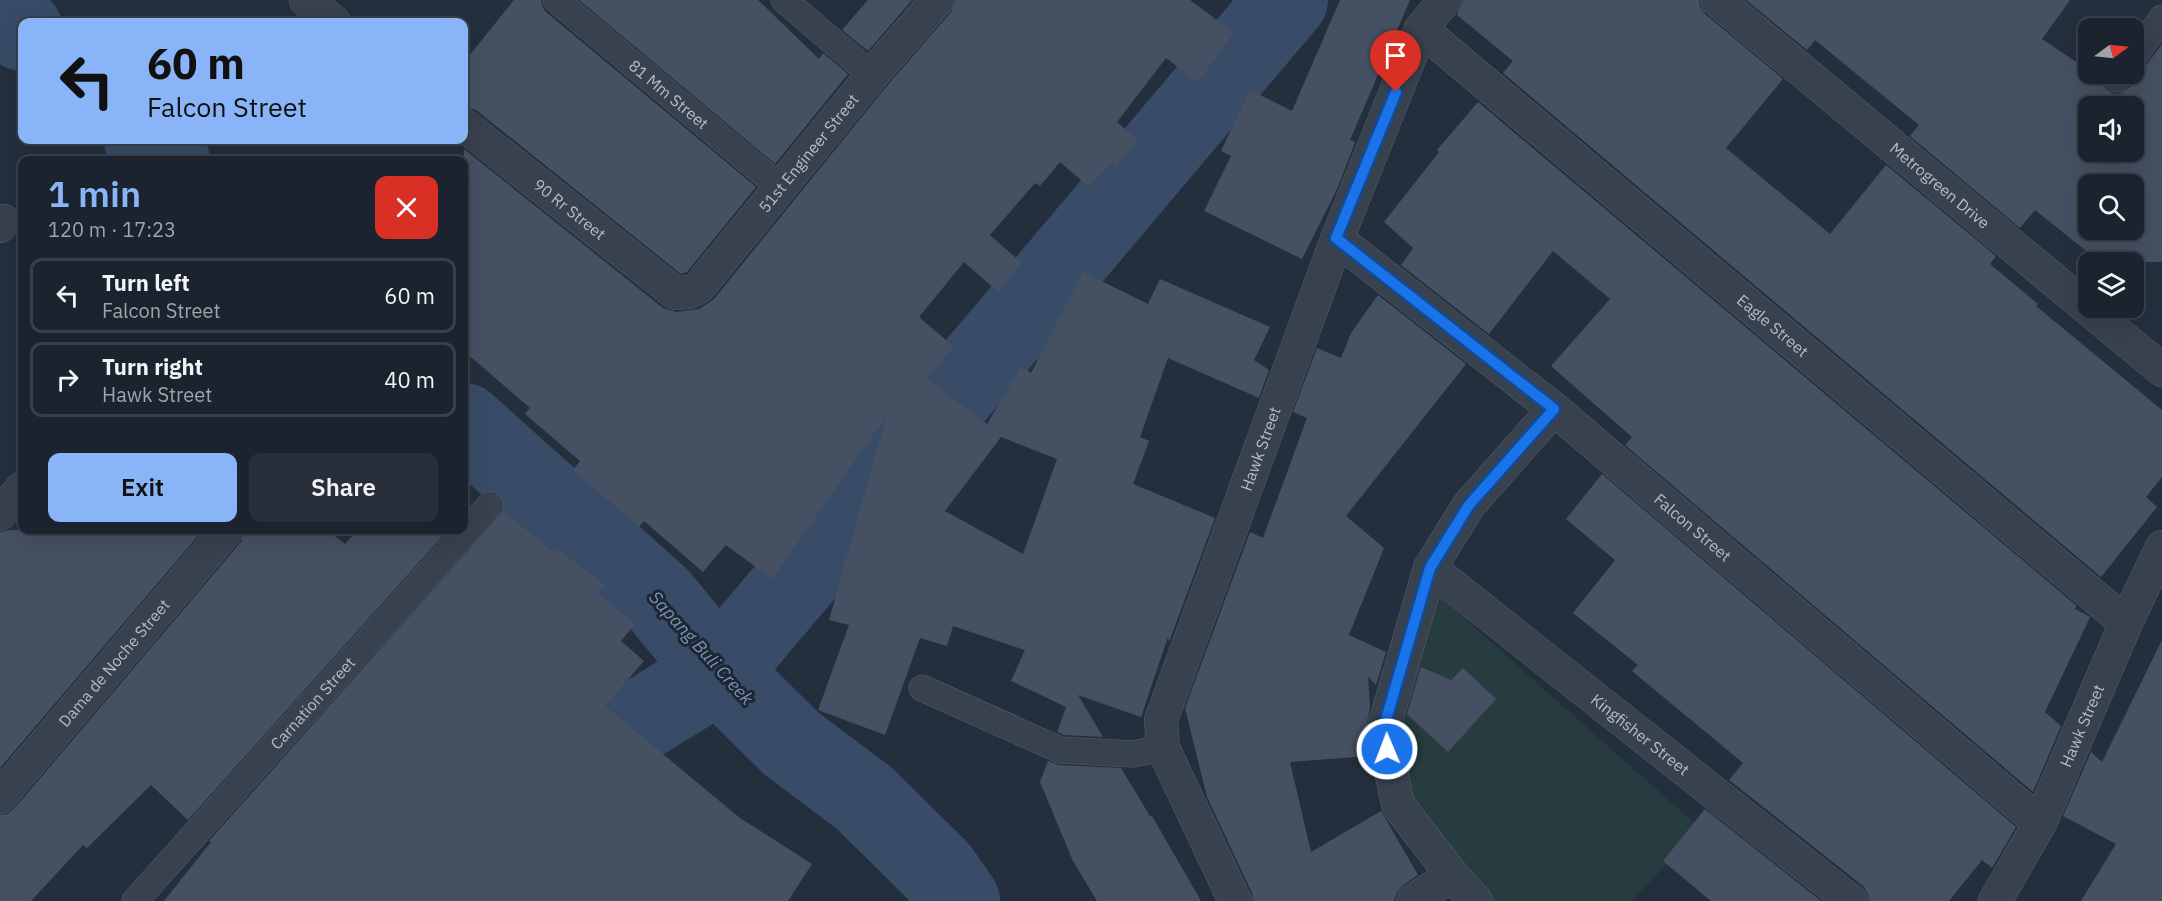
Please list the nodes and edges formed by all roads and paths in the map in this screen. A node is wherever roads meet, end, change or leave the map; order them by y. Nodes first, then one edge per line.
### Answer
1 (306, 0) edge
2 (556, 0) edge
3 (784, 0) edge
4 (937, 0) edge
5 (1445, 0) edge
6 (1717, 0) edge
7 (329, 18) edge
8 (2162, 18) edge
9 (1421, 29) junction
10 (2144, 43) edge
11 (872, 75) junction
12 (468, 128) edge
13 (781, 188) junction
14 (1336, 238) junction
15 (675, 293) joint
16 (2162, 370) edge
17 (1554, 409) junction
18 (18, 493) edge
19 (490, 504) dead end
20 (0, 514) edge
21 (468, 529) edge
22 (224, 534) edge
23 (463, 534) edge
24 (2162, 547) edge
25 (1430, 568) junction
26 (2126, 623) junction
27 (922, 688) dead end
28 (1163, 748) junction
29 (0, 797) edge
30 (2040, 823) junction
31 (1452, 875) junction
32 (135, 901) edge
33 (1235, 901) edge
34 (1413, 901) edge
35 (1476, 901) edge
36 (1851, 901) edge
37 (1995, 901) edge

1 - 7 street
2 - 13 lane, 81 Mm Street
3 - 11 lane
4 - 11 street, 51st Engineer Street
5 - 9 street, Hawk Street
6 - 16 street, Metrogreen Drive
8 - 10 lane
9 - 14 street, Hawk Street
9 - 26 street, Eagle Street
11 - 13 street, 51st Engineer Street
12 - 15 street, 90 Rr Street
13 - 15 street, 51st Engineer Street
14 - 17 street, Falcon Street
14 - 28 street, Hawk Street
17 - 25 street
17 - 30 street, Falcon Street
18 - 20 street
19 - 21 lane, Carnation Street
22 - 29 street, Dama de Noche Street
23 - 32 lane, Carnation Street
24 - 26 street, Hawk Street
25 - 31 street
25 - 36 street, Kingfisher Street
26 - 30 street, Hawk Street
27 - 28 lane
28 - 33 street, Hawk Street
30 - 37 street, Hawk Street
31 - 34 street
31 - 35 street

